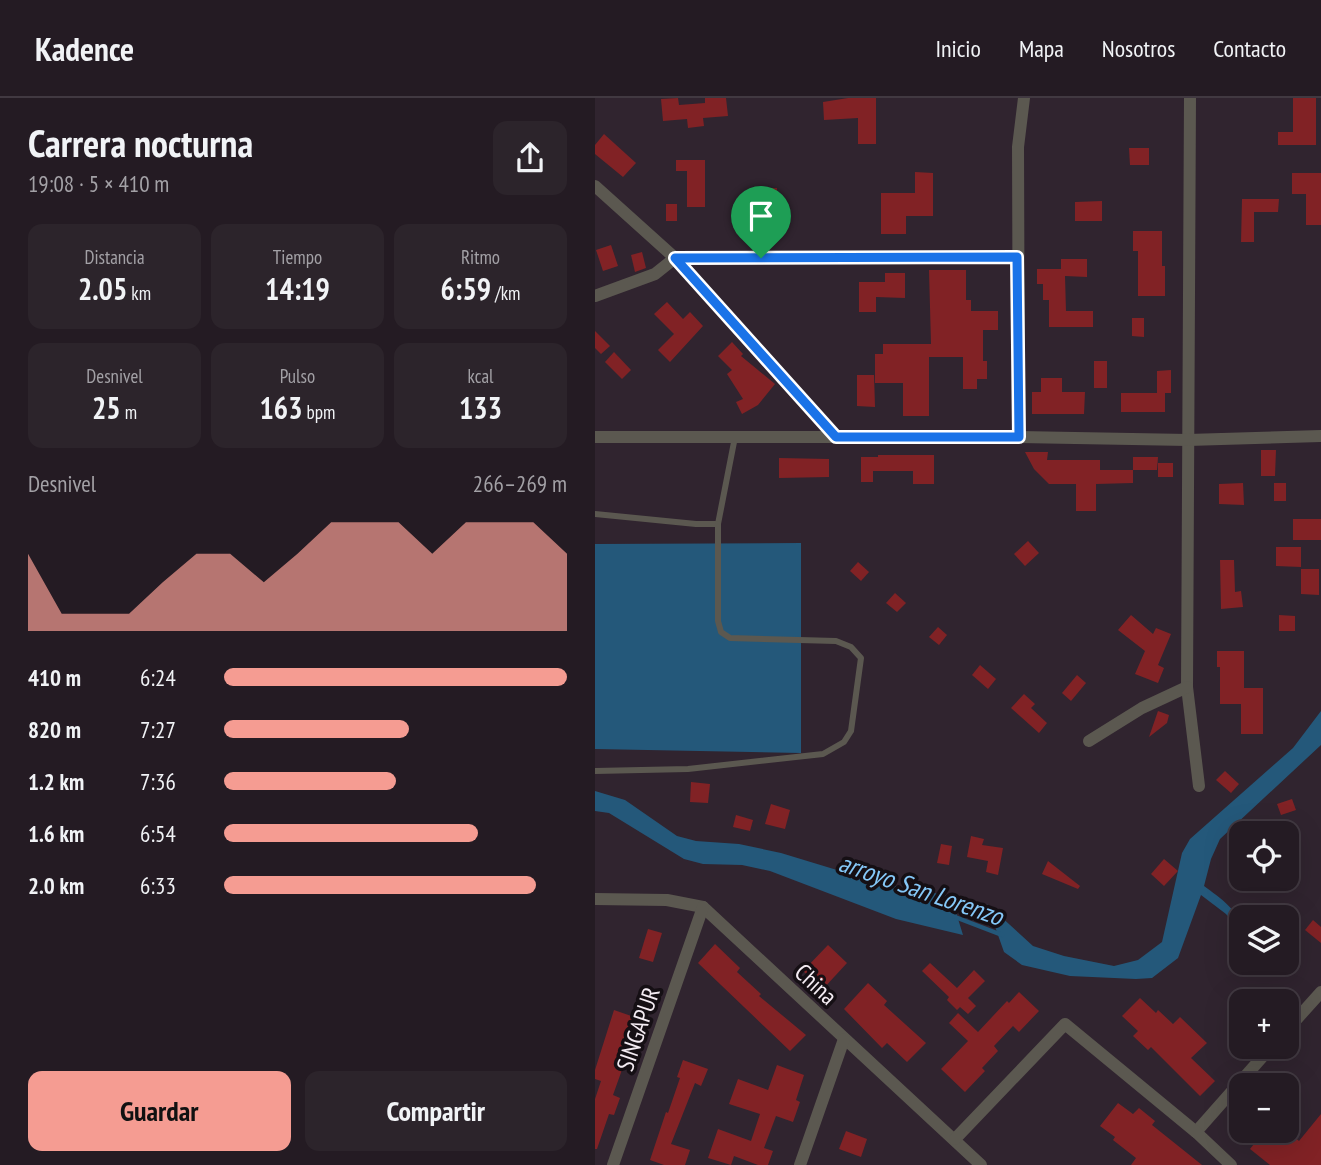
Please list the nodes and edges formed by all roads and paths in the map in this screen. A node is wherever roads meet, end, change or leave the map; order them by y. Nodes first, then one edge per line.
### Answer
1 (1024, 98) edge
2 (1190, 98) edge
3 (595, 186) edge
4 (1017, 257) junction
5 (675, 258) junction
6 (595, 296) edge
7 (1321, 436) edge
8 (595, 437) edge
9 (735, 437) junction
10 (836, 437) junction
11 (1019, 437) junction
12 (1188, 440) junction
13 (595, 514) edge
14 (718, 524) junction
15 (1187, 687) junction
16 (1089, 741) dead end
17 (595, 771) edge
18 (1199, 786) dead end
19 (595, 899) edge
20 (703, 908) junction
21 (1321, 992) edge
22 (1299, 1017) edge
23 (844, 1039) junction
24 (1261, 1059) edge
25 (1196, 1132) junction
26 (955, 1139) junction
27 (613, 1165) edge
28 (800, 1165) edge
29 (981, 1165) edge
30 (1231, 1165) edge

1 - 4 street
2 - 12 street
3 - 5 street
4 - 5 street
4 - 11 street
5 - 6 street
5 - 10 street
7 - 12 street
8 - 9 street
9 - 10 street
9 - 14 lane
10 - 11 street
11 - 12 street
12 - 15 street
13 - 14 lane
14 - 17 lane
15 - 16 street
15 - 18 street
19 - 20 street
20 - 23 street, China
20 - 27 street, SINGAPUR
21 - 22 street
23 - 26 street, China
23 - 28 street
24 - 25 street
25 - 26 street
25 - 30 street
26 - 29 street, China

